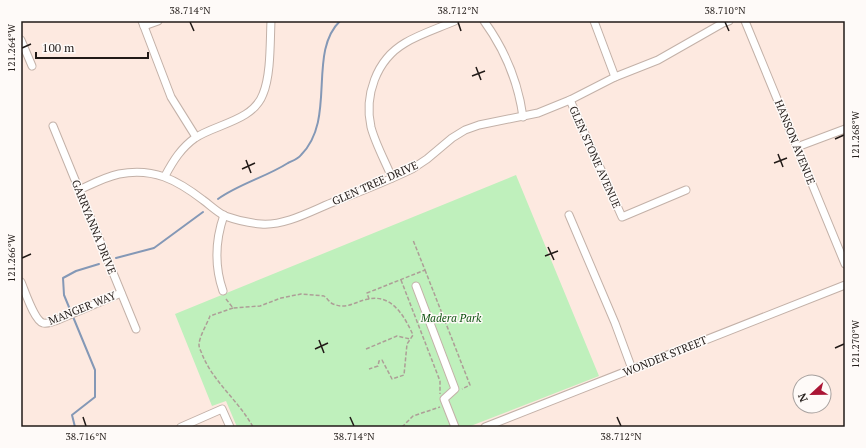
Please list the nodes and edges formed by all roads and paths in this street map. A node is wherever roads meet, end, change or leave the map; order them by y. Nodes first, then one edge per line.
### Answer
1 (158, 21) edge
2 (271, 21) edge
3 (455, 21) edge
4 (484, 21) edge
5 (594, 21) edge
6 (729, 21) edge
7 (745, 21) edge
8 (143, 24) edge
9 (21, 40) edge
10 (32, 66) dead end
11 (615, 77) junction
12 (570, 100) junction
13 (524, 117) junction
14 (53, 126) dead end
15 (845, 129) edge
16 (196, 137) junction
17 (797, 147) junction
18 (165, 176) junction
19 (392, 178) junction
20 (79, 190) junction
21 (686, 190) dead end
22 (224, 215) junction
23 (569, 215) dead end
24 (413, 240) dead end
25 (845, 264) edge
26 (425, 270) junction
27 (401, 280) junction
28 (21, 282) edge
29 (845, 285) edge
30 (416, 286) dead end
31 (222, 291) dead end
32 (121, 293) junction
33 (226, 299) dead end
34 (369, 299) junction
35 (233, 308) junction
36 (136, 329) dead end
37 (410, 339) junction
38 (366, 349) dead end
39 (632, 369) junction
40 (369, 370) dead end
41 (460, 389) dead end
42 (440, 396) dead end
43 (443, 406) dead end
44 (180, 427) edge
45 (230, 427) edge
46 (253, 427) edge
47 (402, 427) edge
48 (455, 427) edge
49 (485, 427) edge

1 - 8 street
2 - 16 street
3 - 19 street
4 - 13 street
5 - 11 street
6 - 11 street, GLEN TREE DRIVE
7 - 17 street, HANSON AVENUE
8 - 16 street
9 - 10 street
11 - 12 street, GLEN TREE DRIVE
12 - 13 street, GLEN TREE DRIVE
12 - 21 street, GLEN STONE AVENUE
13 - 19 street, GLEN TREE DRIVE
14 - 20 street, GARRYANNA DRIVE
15 - 17 street
16 - 18 street
17 - 25 street, HANSON AVENUE
18 - 20 street, GLEN TREE DRIVE
18 - 22 street, GLEN TREE DRIVE
19 - 22 street, GLEN TREE DRIVE
20 - 32 street, GARRYANNA DRIVE
22 - 31 street
23 - 39 street
24 - 26 path
26 - 27 path
26 - 41 path
27 - 34 path
27 - 42 path
28 - 32 street, MANGER WAY
29 - 39 street, WONDER STREET
30 - 48 street
32 - 36 street, GARRYANNA DRIVE
33 - 35 path
34 - 35 path
34 - 37 path
35 - 46 path
37 - 38 path
37 - 40 path
39 - 49 street, WONDER STREET
43 - 47 path
44 - 45 street

